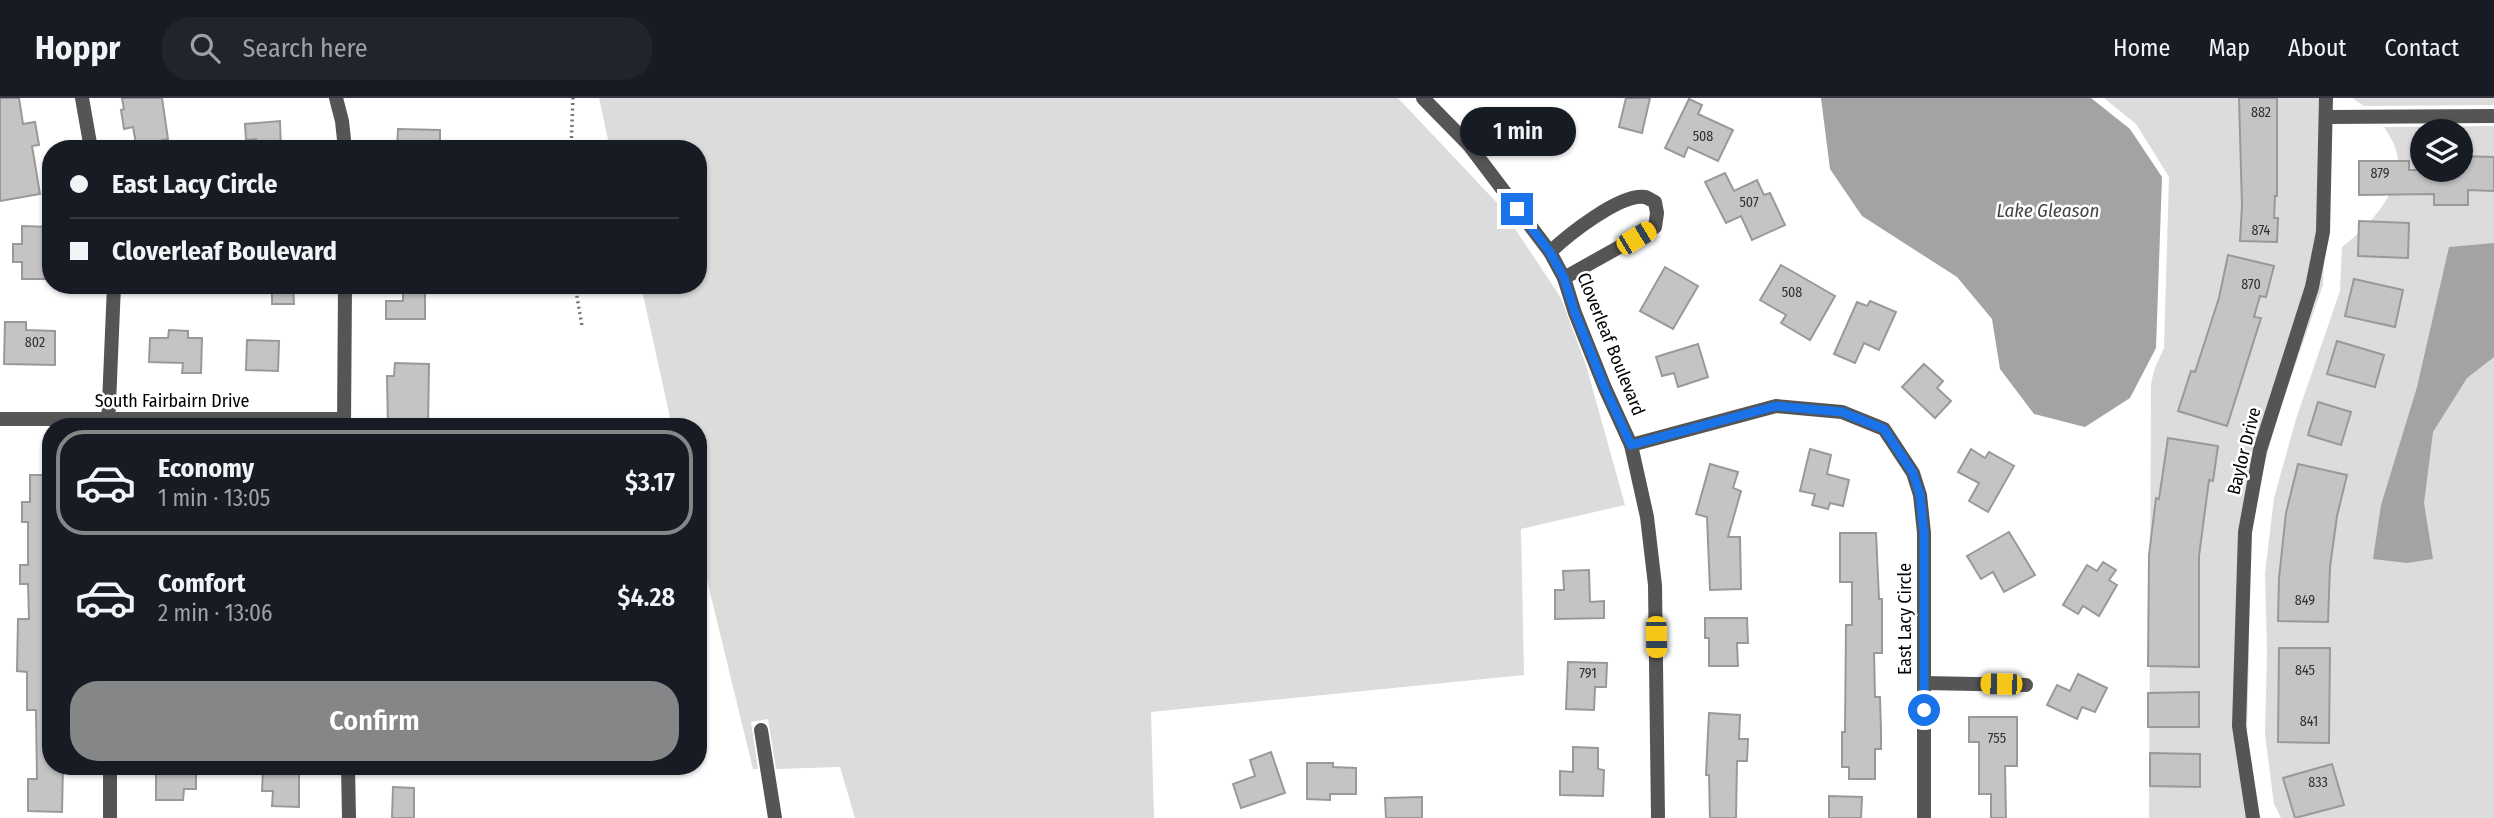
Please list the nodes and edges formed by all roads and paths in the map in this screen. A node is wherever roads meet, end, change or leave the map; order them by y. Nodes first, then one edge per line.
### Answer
1 (82, 98) edge
2 (337, 98) edge
3 (573, 98) edge
4 (1423, 98) edge
5 (2326, 98) edge
6 (2494, 116) edge
7 (2326, 117) junction
8 (89, 140) edge
9 (344, 140) edge
10 (571, 140) edge
11 (1550, 252) junction
12 (1564, 278) junction
13 (114, 294) edge
14 (345, 294) edge
15 (577, 294) edge
16 (582, 326) dead end
17 (108, 418) edge
18 (344, 418) edge
19 (0, 419) edge
20 (42, 421) edge
21 (1631, 445) junction
22 (1924, 683) junction
23 (2026, 685) dead end
24 (761, 730) dead end
25 (110, 775) edge
26 (348, 775) edge
27 (110, 818) edge
28 (349, 818) edge
29 (775, 818) edge
30 (1658, 818) edge
31 (1924, 818) edge
32 (2253, 818) edge

1 - 8 street
2 - 9 street
3 - 10 path
4 - 11 street, Cloverleaf Boulevard
5 - 7 street, Baylor Drive
6 - 7 street
7 - 32 street, Baylor Drive
11 - 12 street, Cloverleaf Boulevard
11 - 12 street
12 - 21 street, Cloverleaf Boulevard
13 - 17 street
14 - 18 street
15 - 16 path
19 - 20 street, South Fairbairn Drive
21 - 22 street, East Lacy Circle
21 - 30 street, Cloverleaf Boulevard
22 - 23 street
22 - 31 street, East Lacy Circle
24 - 29 street
25 - 27 street
26 - 28 street

